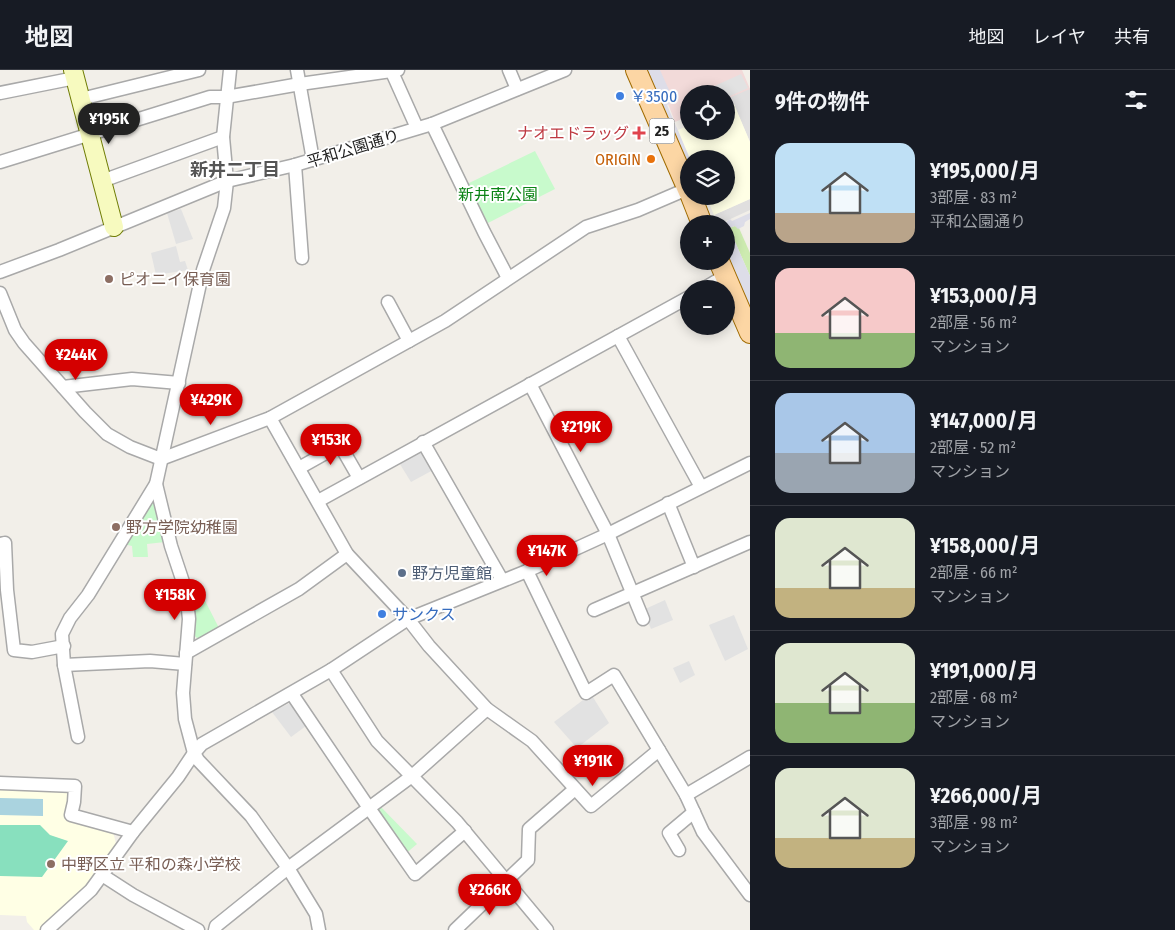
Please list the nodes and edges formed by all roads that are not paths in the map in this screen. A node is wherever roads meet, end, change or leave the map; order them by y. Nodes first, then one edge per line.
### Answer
1 (199, 70) edge
2 (230, 70) edge
3 (297, 70) edge
4 (509, 70) edge
5 (565, 70) edge
6 (636, 70) edge
7 (394, 71) edge
8 (74, 74) edge
9 (300, 84) junction
10 (517, 89) junction
11 (0, 93) edge
12 (226, 97) junction
13 (80, 98) junction
14 (432, 124) junction
15 (417, 128) junction
16 (90, 134) junction
17 (223, 137) junction
18 (313, 160) junction
19 (0, 162) edge
20 (296, 165) junction
21 (680, 171) edge
22 (102, 181) junction
23 (226, 181) junction
24 (680, 195) edge
25 (114, 227) junction
26 (302, 258) dead end
27 (721, 270) edge
28 (722, 270) edge
29 (0, 272) edge
30 (508, 278) junction
31 (712, 280) edge
32 (0, 293) edge
33 (388, 302) dead end
34 (680, 302) edge
35 (750, 333) edge
36 (618, 336) junction
37 (409, 341) junction
38 (179, 383) junction
39 (530, 384) junction
40 (63, 387) junction
41 (270, 418) junction
42 (423, 442) junction
43 (161, 459) junction
44 (750, 463) edge
45 (299, 468) junction
46 (359, 478) junction
47 (156, 484) junction
48 (701, 488) junction
49 (318, 501) junction
50 (668, 503) junction
51 (608, 534) junction
52 (750, 542) edge
53 (0, 544) edge
54 (347, 554) junction
55 (694, 568) junction
56 (527, 571) junction
57 (502, 580) junction
58 (632, 592) junction
59 (594, 610) dead end
60 (408, 619) junction
61 (643, 619) dead end
62 (64, 646) junction
63 (185, 659) junction
64 (64, 665) junction
65 (331, 670) junction
66 (292, 694) junction
67 (487, 709) junction
68 (78, 736) dead end
69 (659, 750) junction
70 (194, 753) junction
71 (750, 758) edge
72 (412, 776) junction
73 (0, 783) edge
74 (575, 789) junction
75 (686, 795) junction
76 (368, 808) junction
77 (694, 812) junction
78 (465, 831) junction
79 (133, 832) junction
80 (679, 850) dead end
81 (288, 868) junction
82 (102, 875) junction
83 (507, 881) junction
84 (749, 891) edge
85 (544, 926) edge
86 (47, 930) edge
87 (198, 930) edge
88 (215, 930) edge
89 (319, 930) edge
90 (455, 930) edge
91 (530, 930) edge

1 - 13 street
2 - 12 street
3 - 9 street
4 - 10 street
5 - 10 street, 平和公園通り
6 - 21 main road, 25
7 - 9 street
7 - 15 street
8 - 11 street
8 - 13 street
9 - 12 street
9 - 18 street
10 - 14 street, 平和公園通り
12 - 16 street
12 - 17 street
13 - 16 street
14 - 15 street, 平和公園通り
14 - 30 street
15 - 18 street, 平和公園通り
16 - 19 street
16 - 22 street
17 - 22 street
17 - 23 street
18 - 20 street, 平和公園通り
20 - 23 street, 平和公園通り
20 - 26 street
22 - 25 street
23 - 25 street, 平和公園通り
23 - 38 street
24 - 30 street
25 - 29 street, 平和公園通り
27 - 31 street
28 - 35 main road
30 - 37 street
32 - 40 street
33 - 37 street
34 - 36 street
36 - 39 street
36 - 48 street
37 - 41 street
38 - 40 street
38 - 43 street
39 - 42 street
39 - 51 street
40 - 43 street
41 - 43 street
41 - 45 street
42 - 46 street
42 - 57 street
43 - 47 street
44 - 48 street
45 - 46 street
45 - 49 street
46 - 49 street
47 - 62 street
47 - 63 street
48 - 50 street
49 - 54 street
50 - 51 street
50 - 55 street
51 - 56 street
51 - 58 street
52 - 55 street
53 - 62 street
54 - 60 street
54 - 63 street
55 - 58 street
56 - 57 street
56 - 69 street
57 - 60 street
58 - 59 street
58 - 61 street
60 - 65 street
60 - 67 street
62 - 64 street
63 - 64 street
63 - 70 street
64 - 68 street
65 - 66 street
65 - 72 street
66 - 70 street
66 - 76 street
67 - 72 street
67 - 74 street
69 - 74 street
69 - 75 street
70 - 79 street
70 - 81 street
71 - 75 street
72 - 76 street
72 - 78 street
73 - 79 street
74 - 83 street
75 - 77 street
76 - 78 street
76 - 81 street
77 - 80 street
77 - 84 street
78 - 83 street
79 - 82 street
81 - 88 street
81 - 89 street
82 - 86 street
82 - 87 street
83 - 85 street
83 - 90 street
85 - 91 street

